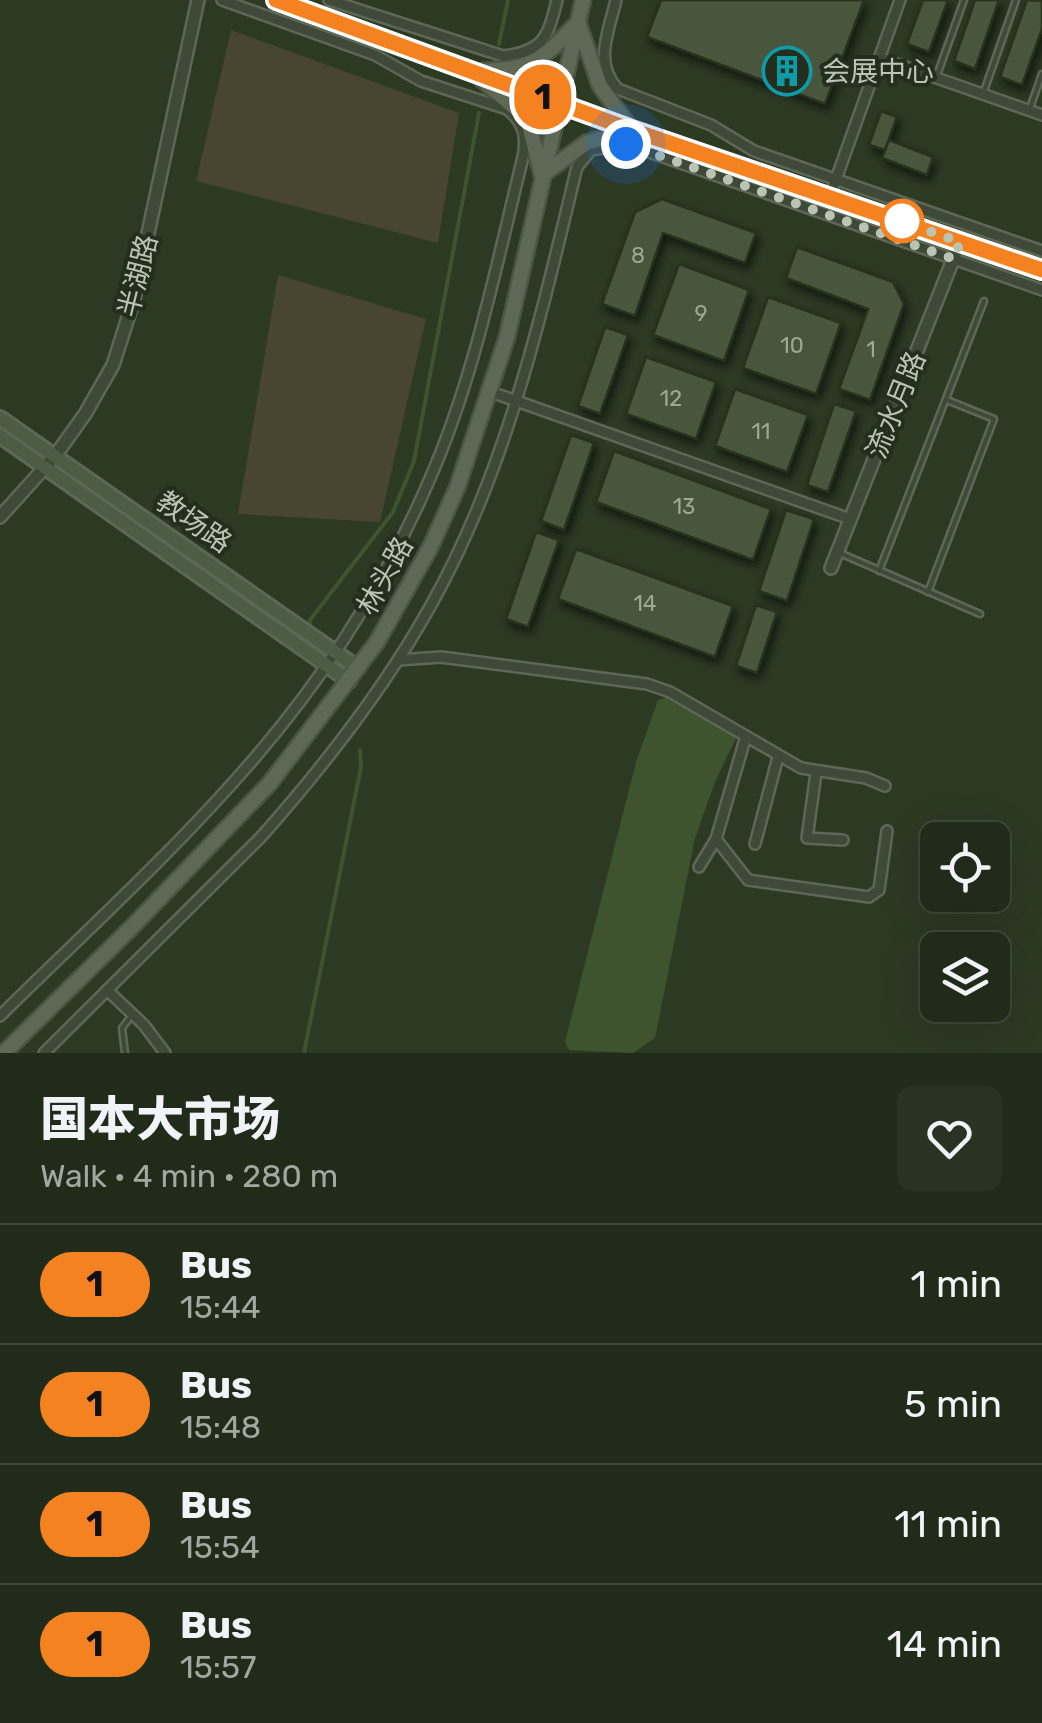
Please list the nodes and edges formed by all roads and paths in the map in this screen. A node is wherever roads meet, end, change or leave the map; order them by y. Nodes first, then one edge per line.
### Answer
1 (198, 0) edge
2 (222, 0) edge
3 (276, 0) edge
4 (329, 0) edge
5 (557, 0) edge
6 (583, 0) edge
7 (616, 0) edge
8 (900, 0) edge
9 (964, 0) edge
10 (1016, 0) edge
11 (578, 22) junction
12 (880, 58) junction
13 (470, 71) junction
14 (1042, 74) edge
15 (936, 78) junction
16 (983, 94) junction
17 (560, 104) junction
18 (1029, 111) junction
19 (1042, 115) edge
20 (632, 130) junction
21 (542, 175) junction
22 (836, 180) junction
23 (830, 196) junction
24 (960, 242) junction
25 (1042, 251) edge
26 (954, 259) junction
27 (1042, 270) edge
28 (1042, 290) edge
29 (984, 301) dead end
30 (491, 392) junction
31 (946, 399) junction
32 (517, 401) junction
33 (0, 418) edge
34 (0, 436) edge
35 (54, 456) junction
36 (44, 467) junction
37 (0, 518) edge
38 (850, 519) junction
39 (837, 552) junction
40 (831, 568) dead end
41 (879, 571) junction
42 (928, 592) junction
43 (980, 614) dead end
44 (334, 652) junction
45 (398, 660) junction
46 (326, 664) junction
47 (354, 674) junction
48 (746, 736) junction
49 (778, 757) junction
50 (816, 773) junction
51 (885, 786) dead end
52 (887, 831) dead end
53 (716, 839) junction
54 (843, 840) dead end
55 (755, 844) dead end
56 (699, 867) dead end
57 (107, 990) junction
58 (132, 1015) junction
59 (0, 1016) edge
60 (4, 1053) edge
61 (44, 1053) edge
62 (126, 1053) edge
63 (166, 1053) edge

1 - 35 street, 半湖路
2 - 44 street
3 - 13 main road
4 - 5 street
6 - 11 main road, 林头路
7 - 22 street
8 - 12 street
9 - 15 lane
10 - 16 lane
11 - 13 main road
11 - 17 main road, 林头路
11 - 20 main road
12 - 15 street
12 - 22 street
13 - 17 main road
13 - 21 main road
14 - 18 lane
15 - 16 street
16 - 18 street
17 - 20 main road
17 - 21 main road, 林头路
18 - 19 street
20 - 21 main road
20 - 23 main road
21 - 30 main road, 林头路
22 - 23 street
22 - 25 street
23 - 24 main road
24 - 26 street, 流水月路
24 - 27 main road
26 - 28 street
26 - 32 street
26 - 38 street, 流水月路
29 - 31 lane
30 - 32 street
30 - 47 main road, 林头路
31 - 41 lane
31 - 42 lane
32 - 38 street
32 - 45 street
33 - 35 main road, 教场路
34 - 36 main road, 教场路
35 - 36 street, 半湖路
35 - 44 main road, 教场路
36 - 37 street, 半湖路
36 - 46 main road, 教场路
38 - 39 street, 流水月路
39 - 40 street, 流水月路
39 - 41 lane
41 - 42 lane
42 - 43 lane
44 - 46 street
44 - 47 main road, 教场路
45 - 48 street
45 - 57 street
46 - 47 main road, 教场路
46 - 59 street
47 - 60 main road, 林头路
48 - 49 street
48 - 53 street
49 - 50 street
49 - 55 street
50 - 51 street
50 - 54 street
52 - 53 street
53 - 56 street
57 - 58 street
57 - 61 street
58 - 62 lane
58 - 63 street

